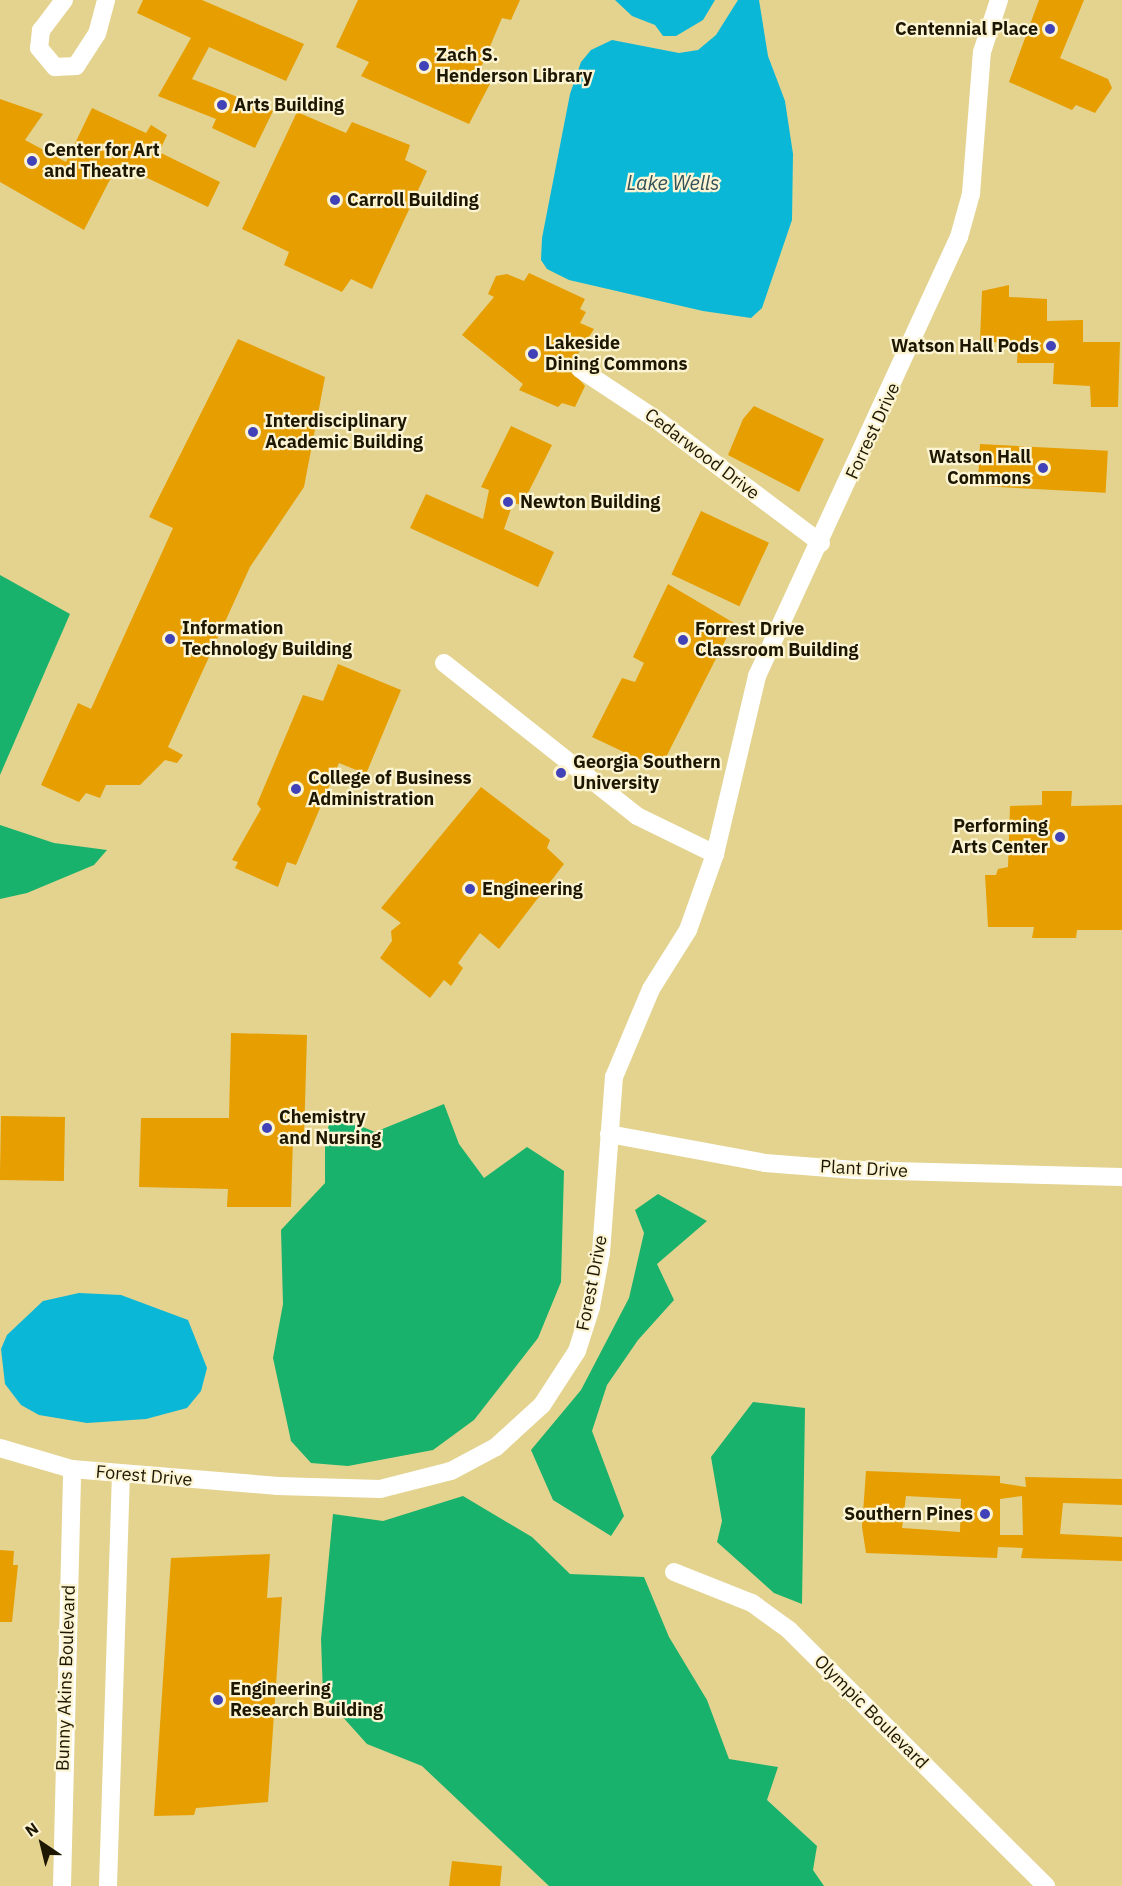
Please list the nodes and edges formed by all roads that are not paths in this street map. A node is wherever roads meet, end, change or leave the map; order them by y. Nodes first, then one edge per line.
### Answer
1 (64, 0) edge
2 (106, 0) edge
3 (999, 0) edge
4 (580, 369) dead end
5 (821, 543) junction
6 (444, 663) dead end
7 (716, 854) junction
8 (609, 1134) junction
9 (1122, 1177) edge
10 (0, 1448) edge
11 (72, 1469) junction
12 (122, 1474) junction
13 (674, 1572) dead end
14 (62, 1886) edge
15 (108, 1886) edge
16 (1046, 1886) edge

1 - 2 street
3 - 5 street, Forrest Drive
4 - 5 street, Cedarwood Drive
5 - 7 street, Forrest Drive
6 - 7 street
7 - 8 street, Forest Drive
8 - 9 street, Plant Drive
8 - 12 street, Forest Drive
10 - 11 street, Forest Drive
11 - 12 street, Forest Drive
11 - 14 street, Bunny Akins Boulevard
12 - 15 street
13 - 16 street, Olympic Boulevard

